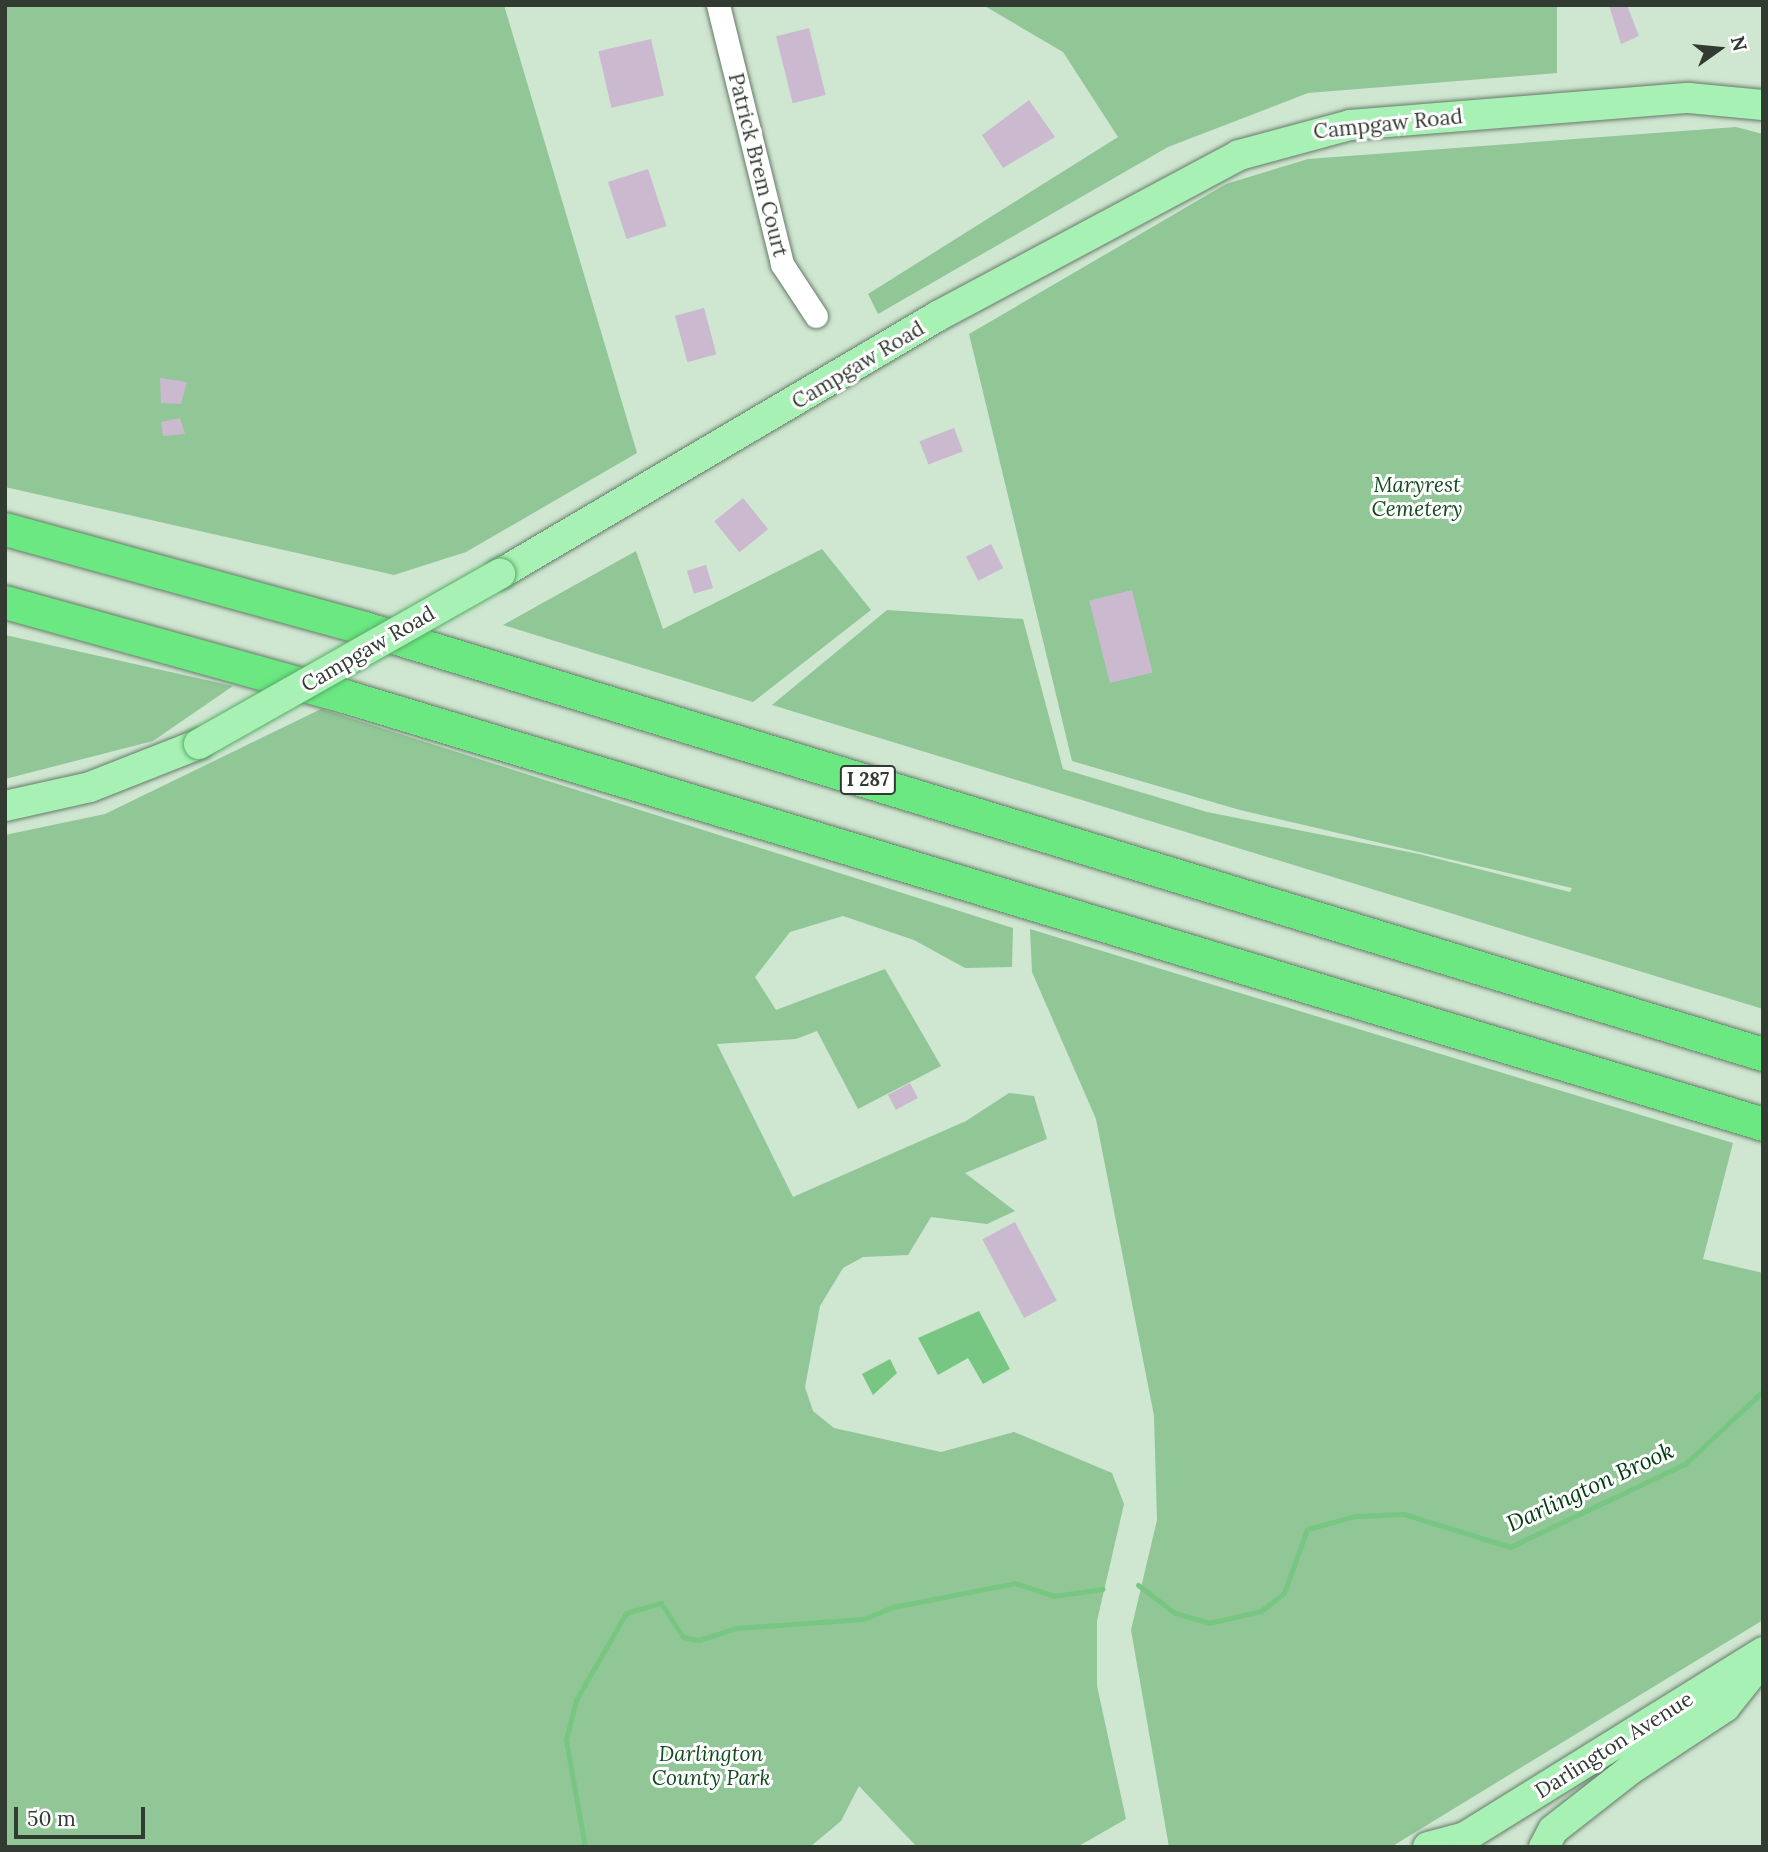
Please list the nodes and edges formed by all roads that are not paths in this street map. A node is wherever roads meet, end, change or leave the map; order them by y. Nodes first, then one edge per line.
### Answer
1 (718, 5) edge
2 (1763, 106) edge
3 (816, 316) dead end
4 (5, 529) edge
5 (5, 602) edge
6 (5, 806) edge
7 (1763, 1054) edge
8 (1763, 1124) edge
9 (1763, 1652) edge
10 (1763, 1659) edge
11 (1466, 1844) edge
12 (1428, 1847) edge
13 (1544, 1847) edge

1 - 3 street, Patrick Brem Court
2 - 6 main road, Campgaw Road, bridge
4 - 7 highway, I 287
5 - 8 highway
9 - 11 main road, Darlington Avenue
10 - 13 main road
11 - 12 main road, Darlington Avenue

